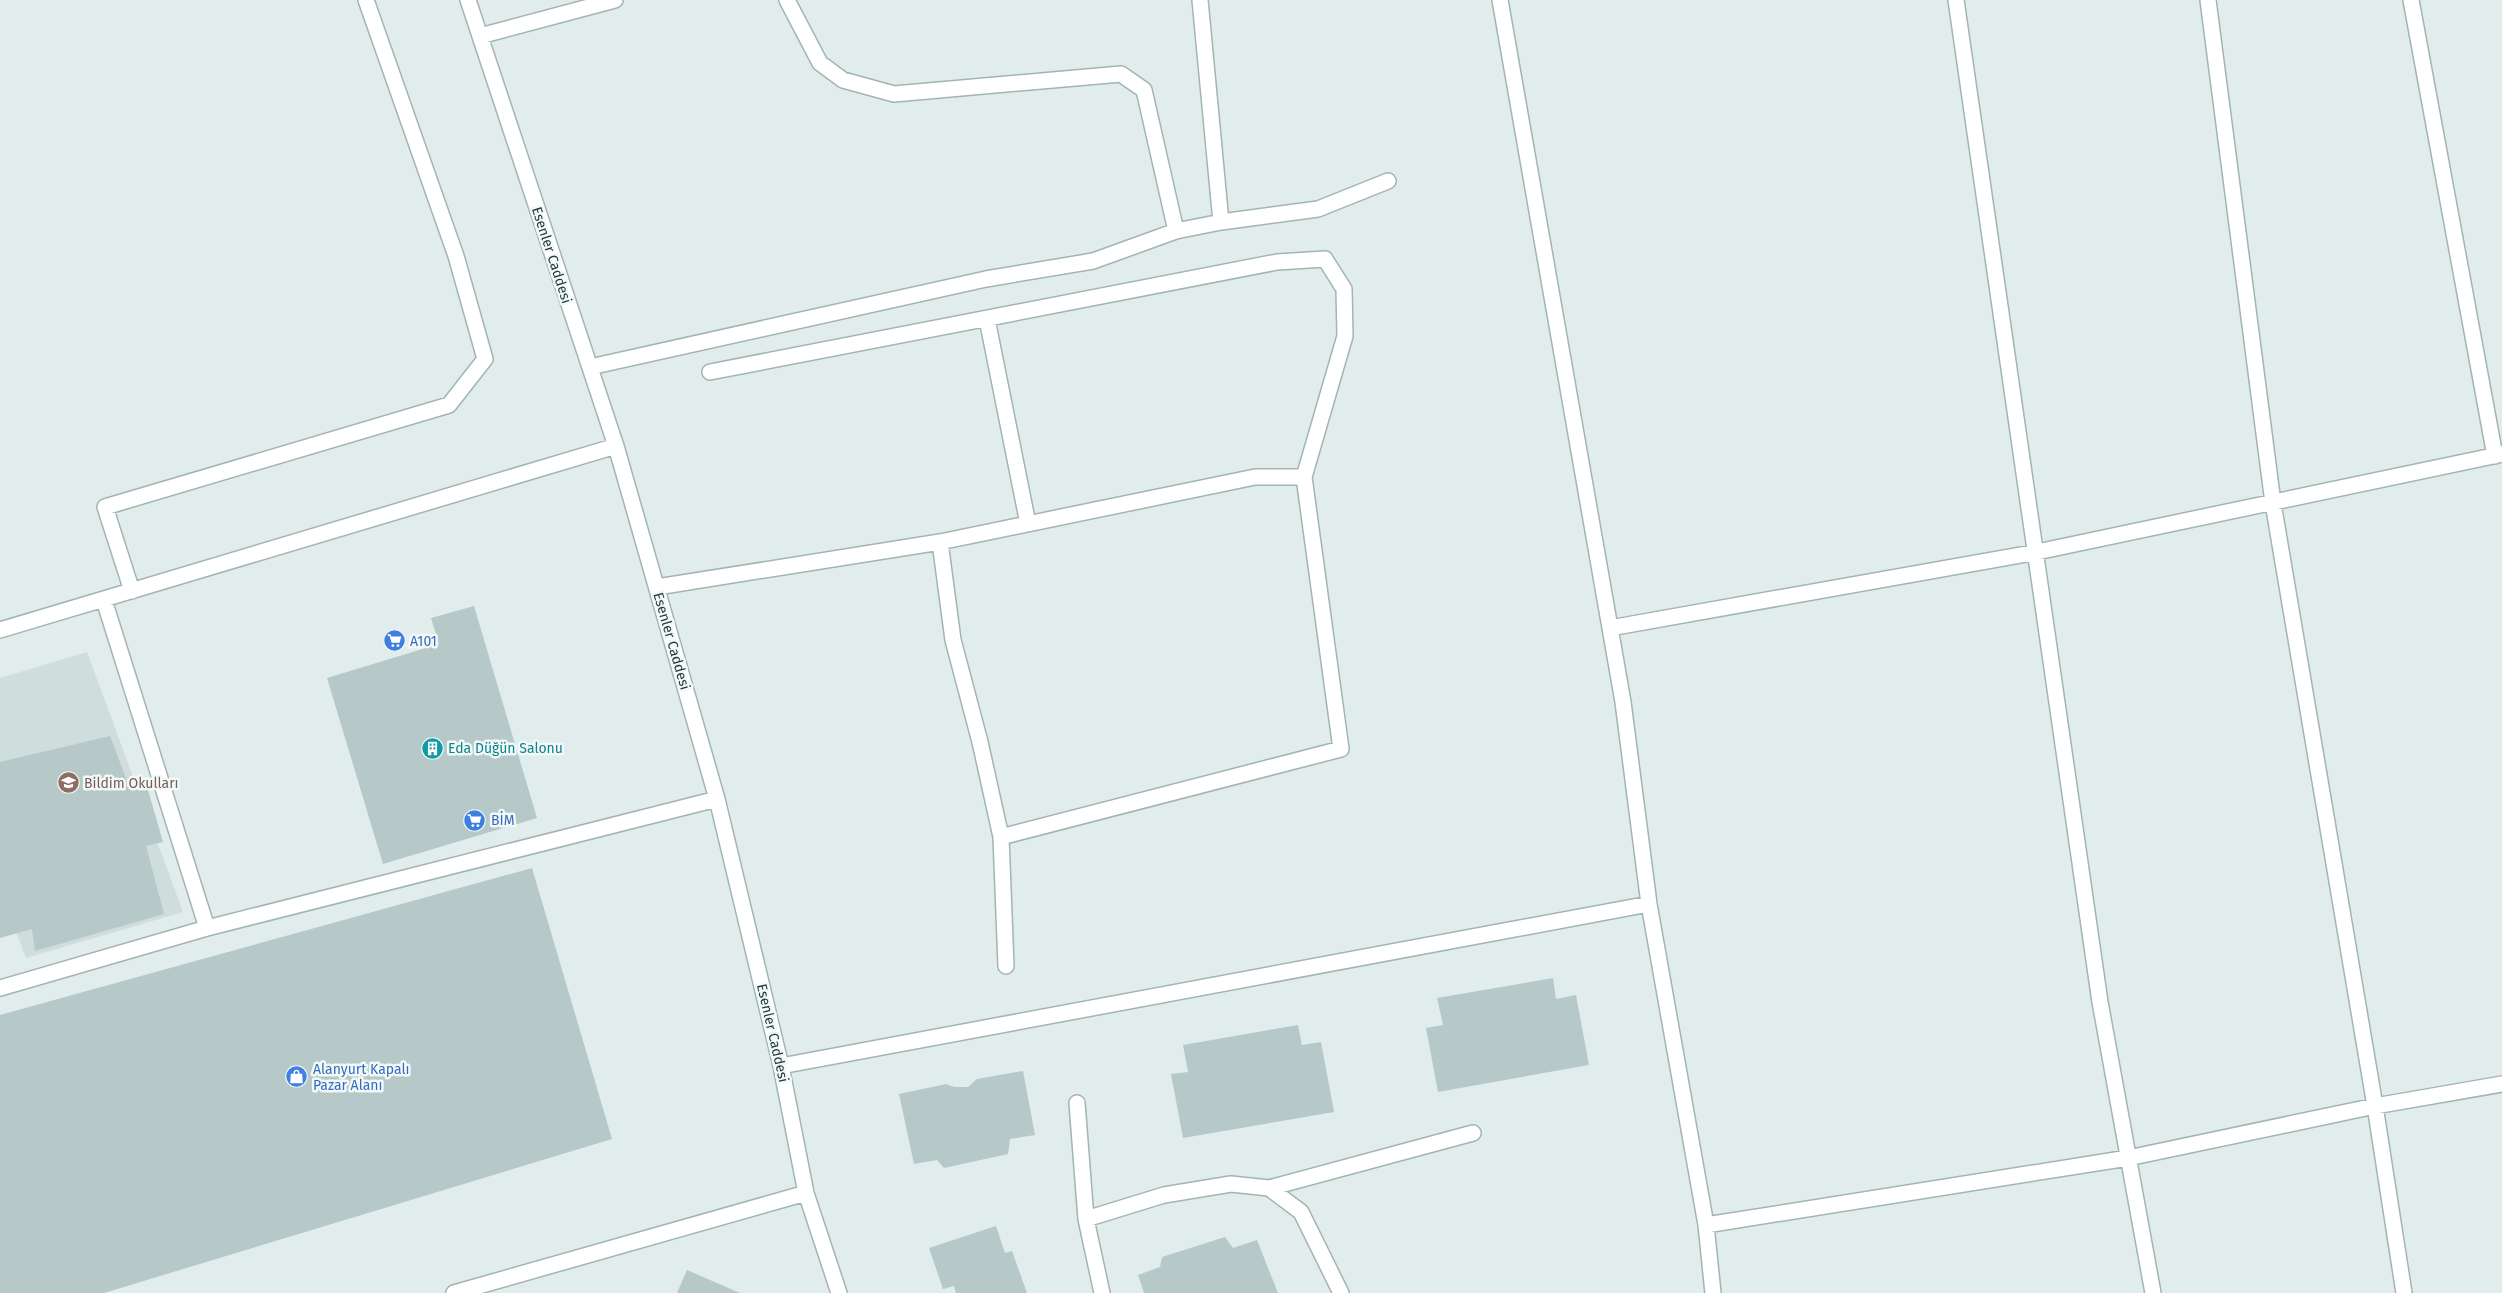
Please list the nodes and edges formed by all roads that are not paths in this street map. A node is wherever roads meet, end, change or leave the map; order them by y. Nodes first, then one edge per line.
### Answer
1 (366, 0) edge
2 (468, 0) edge
3 (615, 0) edge
4 (787, 0) edge
5 (1200, 0) edge
6 (1500, 0) edge
7 (1956, 0) edge
8 (2208, 0) edge
9 (2411, 0) edge
10 (480, 36) junction
11 (1388, 181) dead end
12 (1221, 222) junction
13 (1176, 231) junction
14 (988, 318) junction
15 (590, 366) junction
16 (710, 372) dead end
17 (616, 446) junction
18 (2499, 455) edge
19 (1304, 478) junction
20 (2273, 503) junction
21 (1028, 524) junction
22 (940, 542) junction
23 (2037, 552) junction
24 (657, 587) junction
25 (132, 591) junction
26 (104, 600) junction
27 (1610, 628) junction
28 (0, 630) edge
29 (717, 799) junction
30 (1001, 837) junction
31 (1649, 904) junction
32 (207, 928) junction
33 (1006, 966) dead end
34 (0, 988) edge
35 (781, 1066) junction
36 (2502, 1084) edge
37 (1077, 1102) dead end
38 (2375, 1106) junction
39 (1473, 1133) dead end
40 (2128, 1158) junction
41 (1268, 1188) junction
42 (806, 1193) junction
43 (1086, 1220) junction
44 (1706, 1225) junction
45 (454, 1293) edge
46 (839, 1293) edge
47 (1102, 1293) edge
48 (1341, 1293) edge
49 (1713, 1293) edge
50 (2153, 1293) edge
51 (2404, 1293) edge

1 - 25 street
2 - 10 street, Esenler Caddesi
3 - 10 street
4 - 13 street
5 - 12 street
6 - 27 street
7 - 23 street
8 - 20 street
9 - 18 street
10 - 15 street, Esenler Caddesi
11 - 12 street
12 - 13 street
13 - 15 street
14 - 16 street
14 - 19 street
14 - 21 street
15 - 17 street, Esenler Caddesi
17 - 24 street, Esenler Caddesi
17 - 25 street
18 - 20 street
19 - 21 street
19 - 30 street
20 - 23 street
20 - 38 street
21 - 22 street
22 - 24 street
22 - 30 street
23 - 27 street
23 - 40 street
24 - 29 street, Esenler Caddesi
25 - 26 street
26 - 28 street
26 - 32 street
27 - 31 street
29 - 32 street
29 - 35 street, Esenler Caddesi
30 - 33 street
31 - 35 street
31 - 44 street
32 - 34 street
35 - 42 street, Esenler Caddesi
36 - 38 street
37 - 43 street
38 - 40 street
38 - 51 street
39 - 41 street
40 - 44 street
40 - 50 street
41 - 43 street
41 - 48 street
42 - 45 street
42 - 46 street, Esenler Caddesi
43 - 47 street
44 - 49 street

